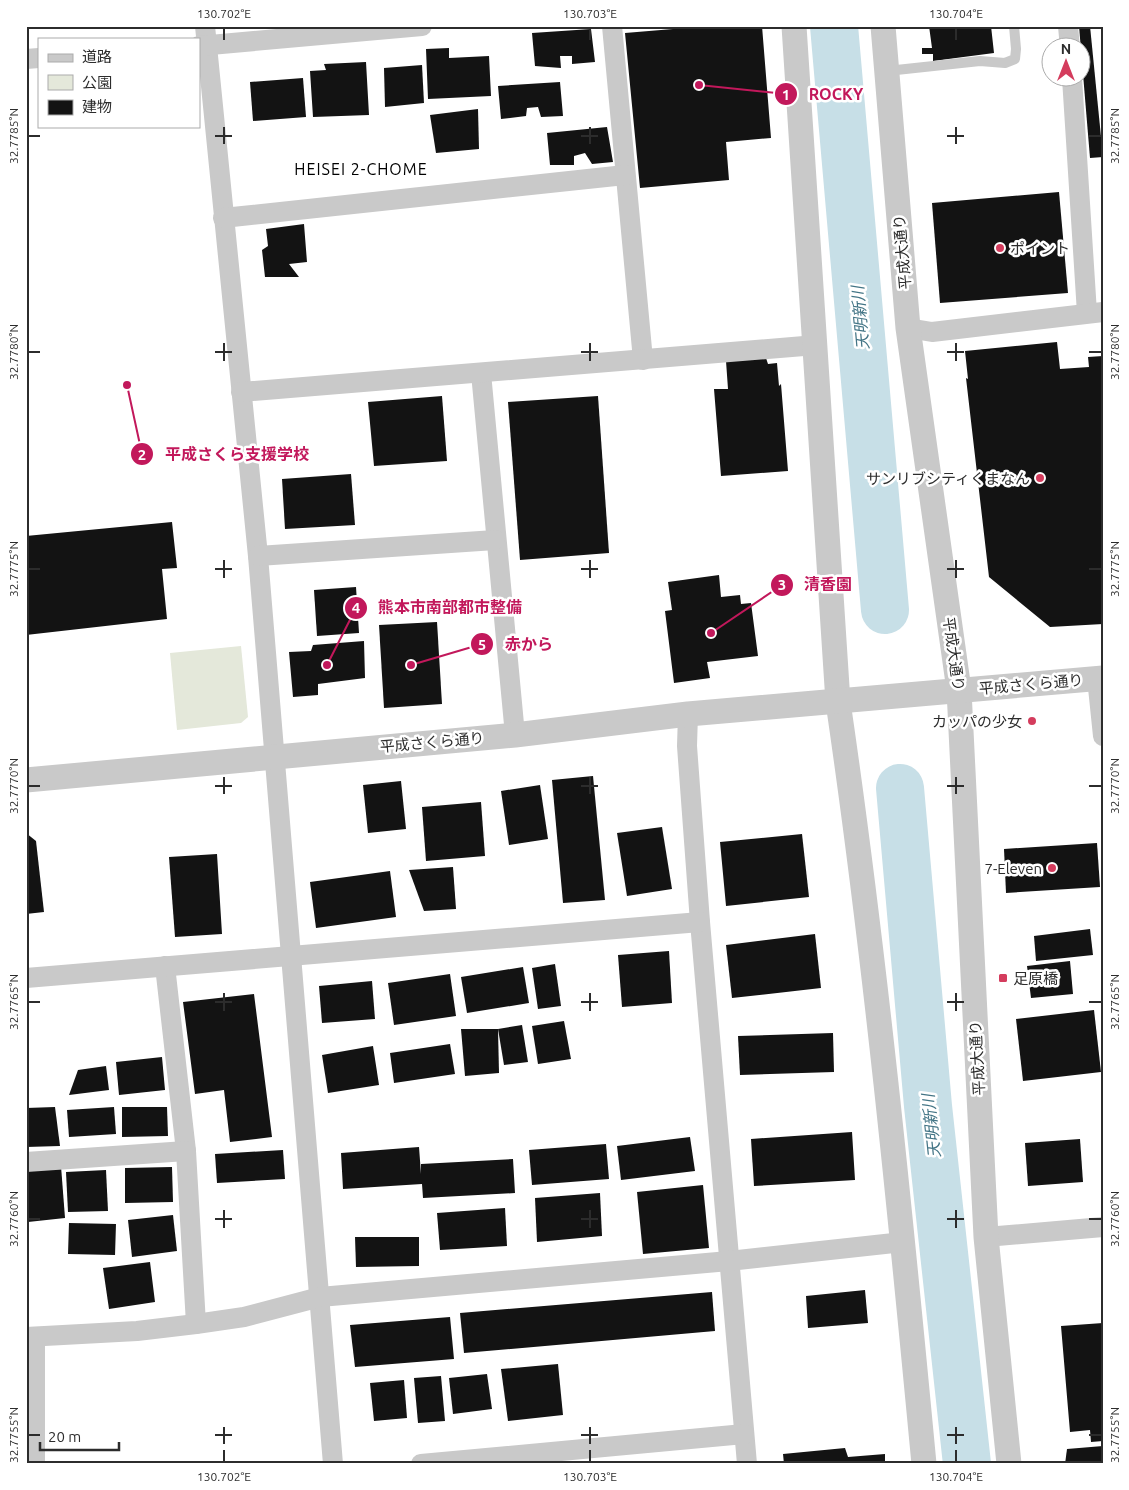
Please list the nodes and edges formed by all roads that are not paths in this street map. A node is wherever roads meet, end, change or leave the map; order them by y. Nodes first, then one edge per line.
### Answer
1 (422, 26) edge
2 (612, 26) edge
3 (794, 26) edge
4 (884, 26) edge
5 (1014, 26) edge
6 (203, 39) edge
7 (887, 71) junction
8 (1073, 88) edge
9 (625, 175) junction
10 (223, 218) junction
11 (1095, 312) edge
12 (908, 328) junction
13 (816, 345) junction
14 (643, 360) junction
15 (481, 373) junction
16 (241, 392) junction
17 (495, 540) junction
18 (258, 556) junction
19 (1100, 678) edge
20 (959, 690) junction
21 (838, 702) junction
22 (688, 714) junction
23 (514, 735) junction
24 (1103, 736) edge
25 (273, 756) junction
26 (26, 780) edge
27 (700, 922) junction
28 (292, 956) junction
29 (165, 966) junction
30 (26, 978) edge
31 (186, 1151) junction
32 (26, 1162) edge
33 (1103, 1227) edge
34 (986, 1237) junction
35 (903, 1242) junction
36 (729, 1261) junction
37 (320, 1297) junction
38 (196, 1324) junction
39 (30, 1337) edge
40 (744, 1434) junction
41 (35, 1464) edge
42 (333, 1464) edge
43 (421, 1464) edge
44 (747, 1464) edge
45 (924, 1464) edge
46 (1009, 1464) edge

1 - 6 street
2 - 9 street
3 - 13 street
4 - 7 street, 平成大通り
5 - 7 lane
6 - 10 street
7 - 12 street, 平成大通り
8 - 11 street
9 - 10 street
9 - 14 street
10 - 16 street
11 - 12 street
12 - 20 street, 平成大通り
13 - 14 street
13 - 21 street
14 - 15 street
15 - 16 street
15 - 17 street
16 - 18 street
17 - 18 street
17 - 23 street
18 - 25 street
19 - 20 street, 平成さくら通り
19 - 24 street
20 - 21 street
20 - 34 street, 平成大通り
21 - 22 street, 平成さくら通り
21 - 35 street
22 - 23 street, 平成さくら通り
22 - 27 street
23 - 25 street, 平成さくら通り
25 - 26 street, 平成さくら通り
25 - 28 street
27 - 28 street
27 - 36 street
28 - 29 street
28 - 37 street
29 - 30 street
29 - 31 street
31 - 32 street
31 - 38 street
33 - 34 street
34 - 46 street, 平成大通り
35 - 36 street
35 - 45 street
36 - 37 street
36 - 40 street
37 - 38 street
37 - 42 street
38 - 39 street
39 - 41 street
40 - 43 street
40 - 44 street

